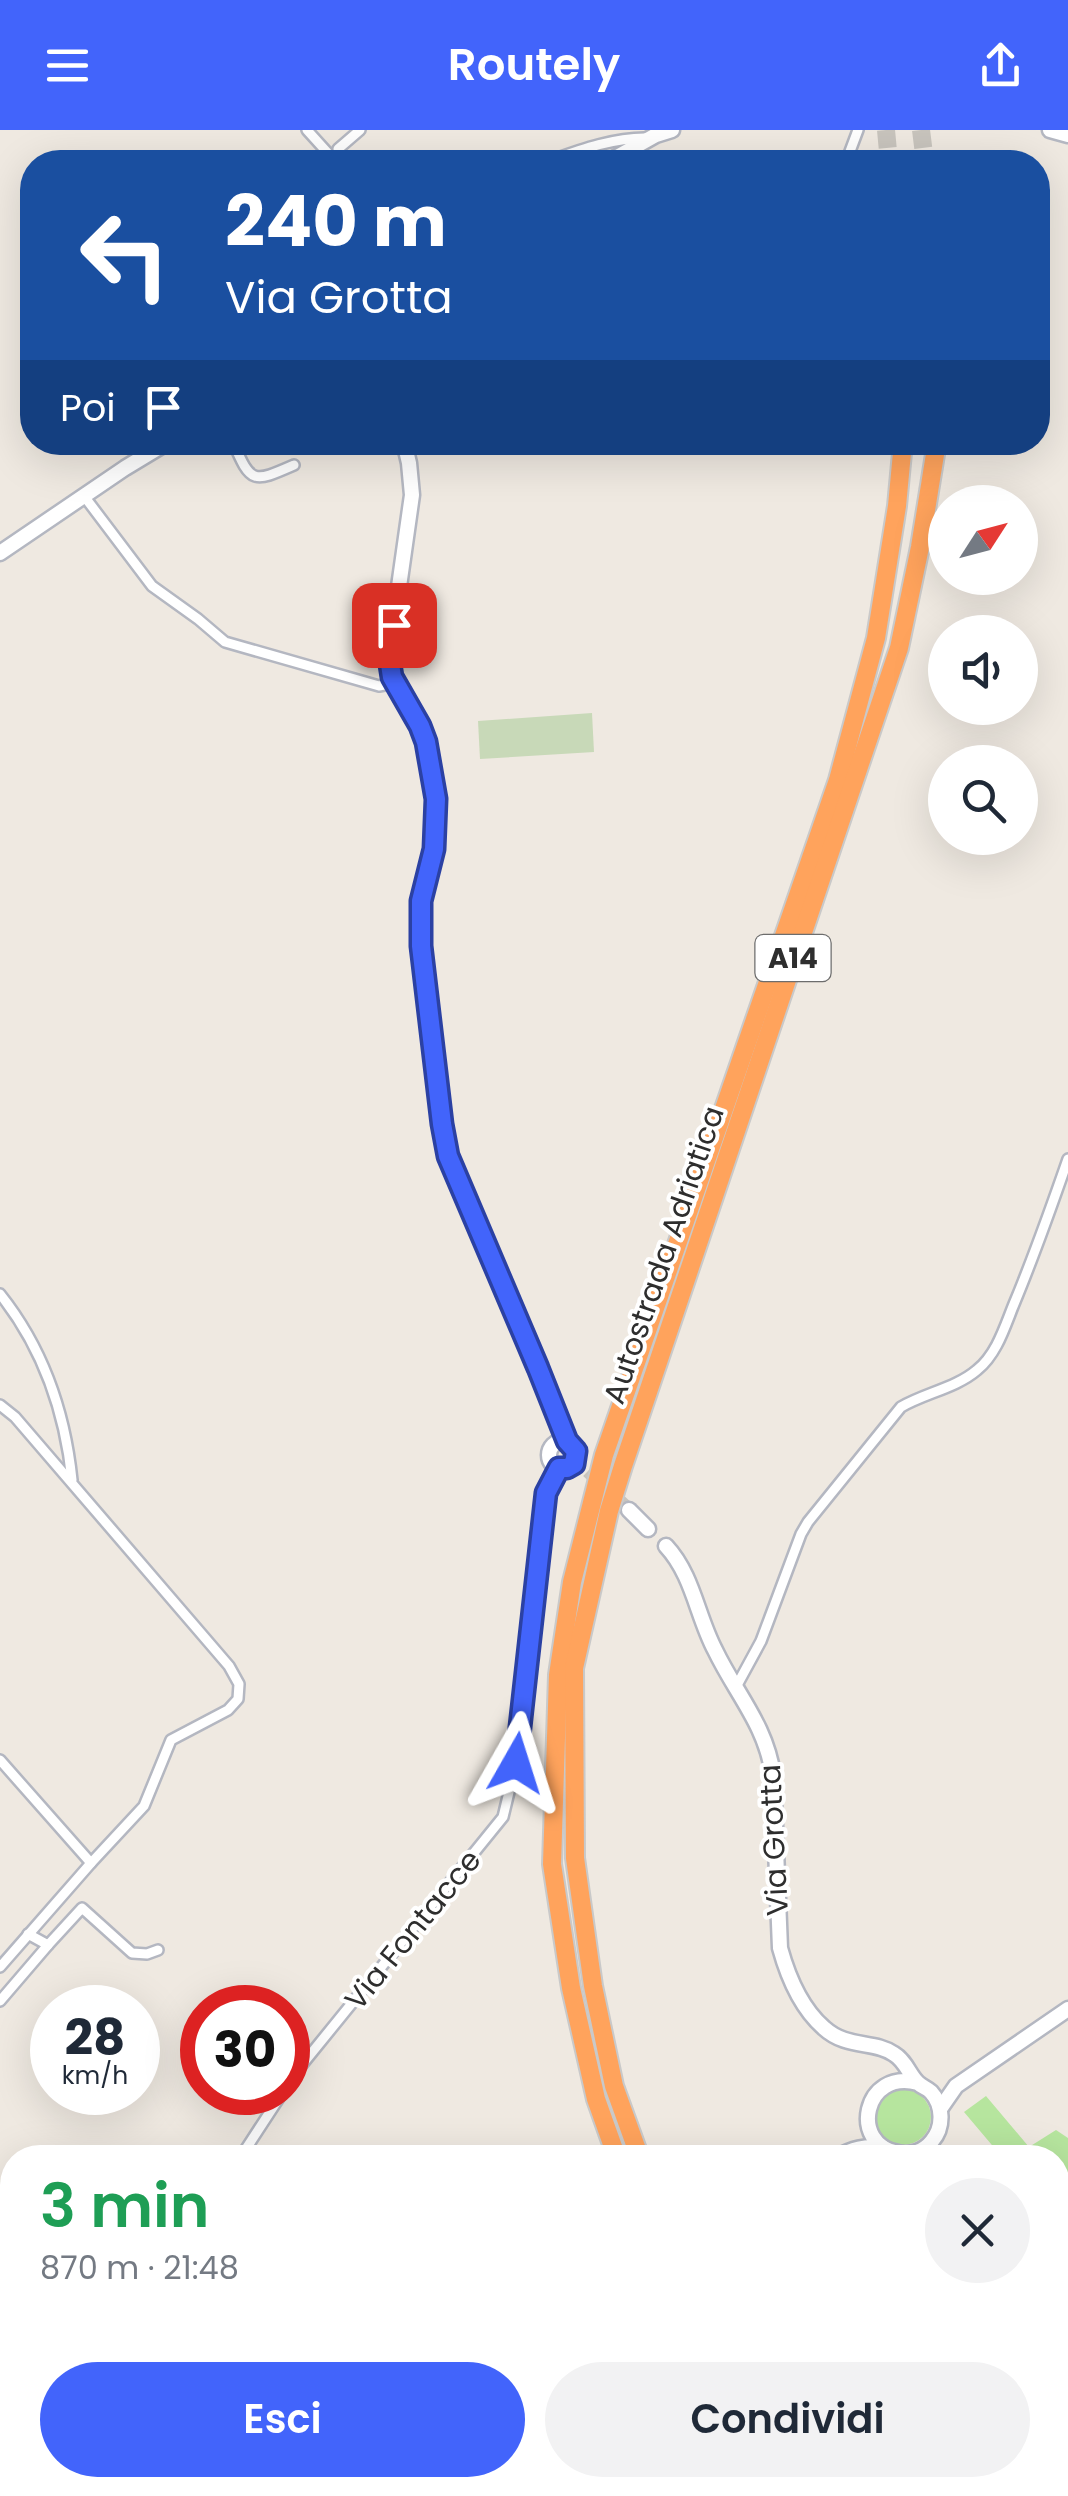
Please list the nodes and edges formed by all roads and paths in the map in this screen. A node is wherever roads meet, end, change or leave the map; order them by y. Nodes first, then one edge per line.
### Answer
1 (307, 130) edge
2 (360, 130) edge
3 (672, 130) edge
4 (1050, 130) edge
5 (654, 134) edge
6 (1068, 136) edge
7 (338, 148) dead end
8 (325, 150) edge
9 (580, 150) edge
10 (148, 455) edge
11 (238, 455) edge
12 (408, 455) edge
13 (902, 455) edge
14 (935, 455) edge
15 (294, 465) dead end
16 (84, 496) junction
17 (0, 552) edge
18 (395, 683) junction
19 (1068, 1159) edge
20 (0, 1294) edge
21 (0, 1404) edge
22 (567, 1441) junction
23 (568, 1464) junction
24 (72, 1483) junction
25 (629, 1510) tunnel mouth
26 (648, 1528) dead end
27 (666, 1546) dead end
28 (736, 1688) junction
29 (0, 1760) edge
30 (91, 1863) junction
31 (28, 1934) junction
32 (48, 1945) junction
33 (158, 1950) dead end
34 (0, 1966) edge
35 (0, 2001) edge
36 (1068, 2009) edge
37 (877, 2048) junction
38 (310, 2055) edge
39 (890, 2084) junction
40 (956, 2086) junction
41 (924, 2087) junction
42 (940, 2110) junction
43 (268, 2115) edge
44 (868, 2125) junction
45 (248, 2145) edge
46 (612, 2145) edge
47 (635, 2145) edge
48 (856, 2145) edge
49 (881, 2145) edge
50 (926, 2145) edge

1 - 8 street
2 - 7 street
3 - 5 street
4 - 6 street
5 - 9 street
10 - 16 street
11 - 15 street
12 - 18 street
13 - 46 highway, Autostrada Adriatica / A14
14 - 47 highway, Autostrada Adriatica / A14
16 - 17 street
16 - 18 street
18 - 22 street
19 - 28 street
20 - 24 street
21 - 24 street
22 - 23 street
22 - 23 street
23 - 38 street, Via Fontacce
24 - 30 street
25 - 26 street
27 - 28 street, Via Grotta
28 - 37 street, Via Grotta
29 - 30 street
30 - 31 street
31 - 32 street
31 - 34 street
32 - 33 street
32 - 35 street
36 - 40 street
37 - 39 street
37 - 41 street, Via Grotta
39 - 41 street
39 - 44 street
40 - 41 street
40 - 42 street
41 - 42 street
42 - 50 street
43 - 45 street
44 - 48 street
44 - 49 street

